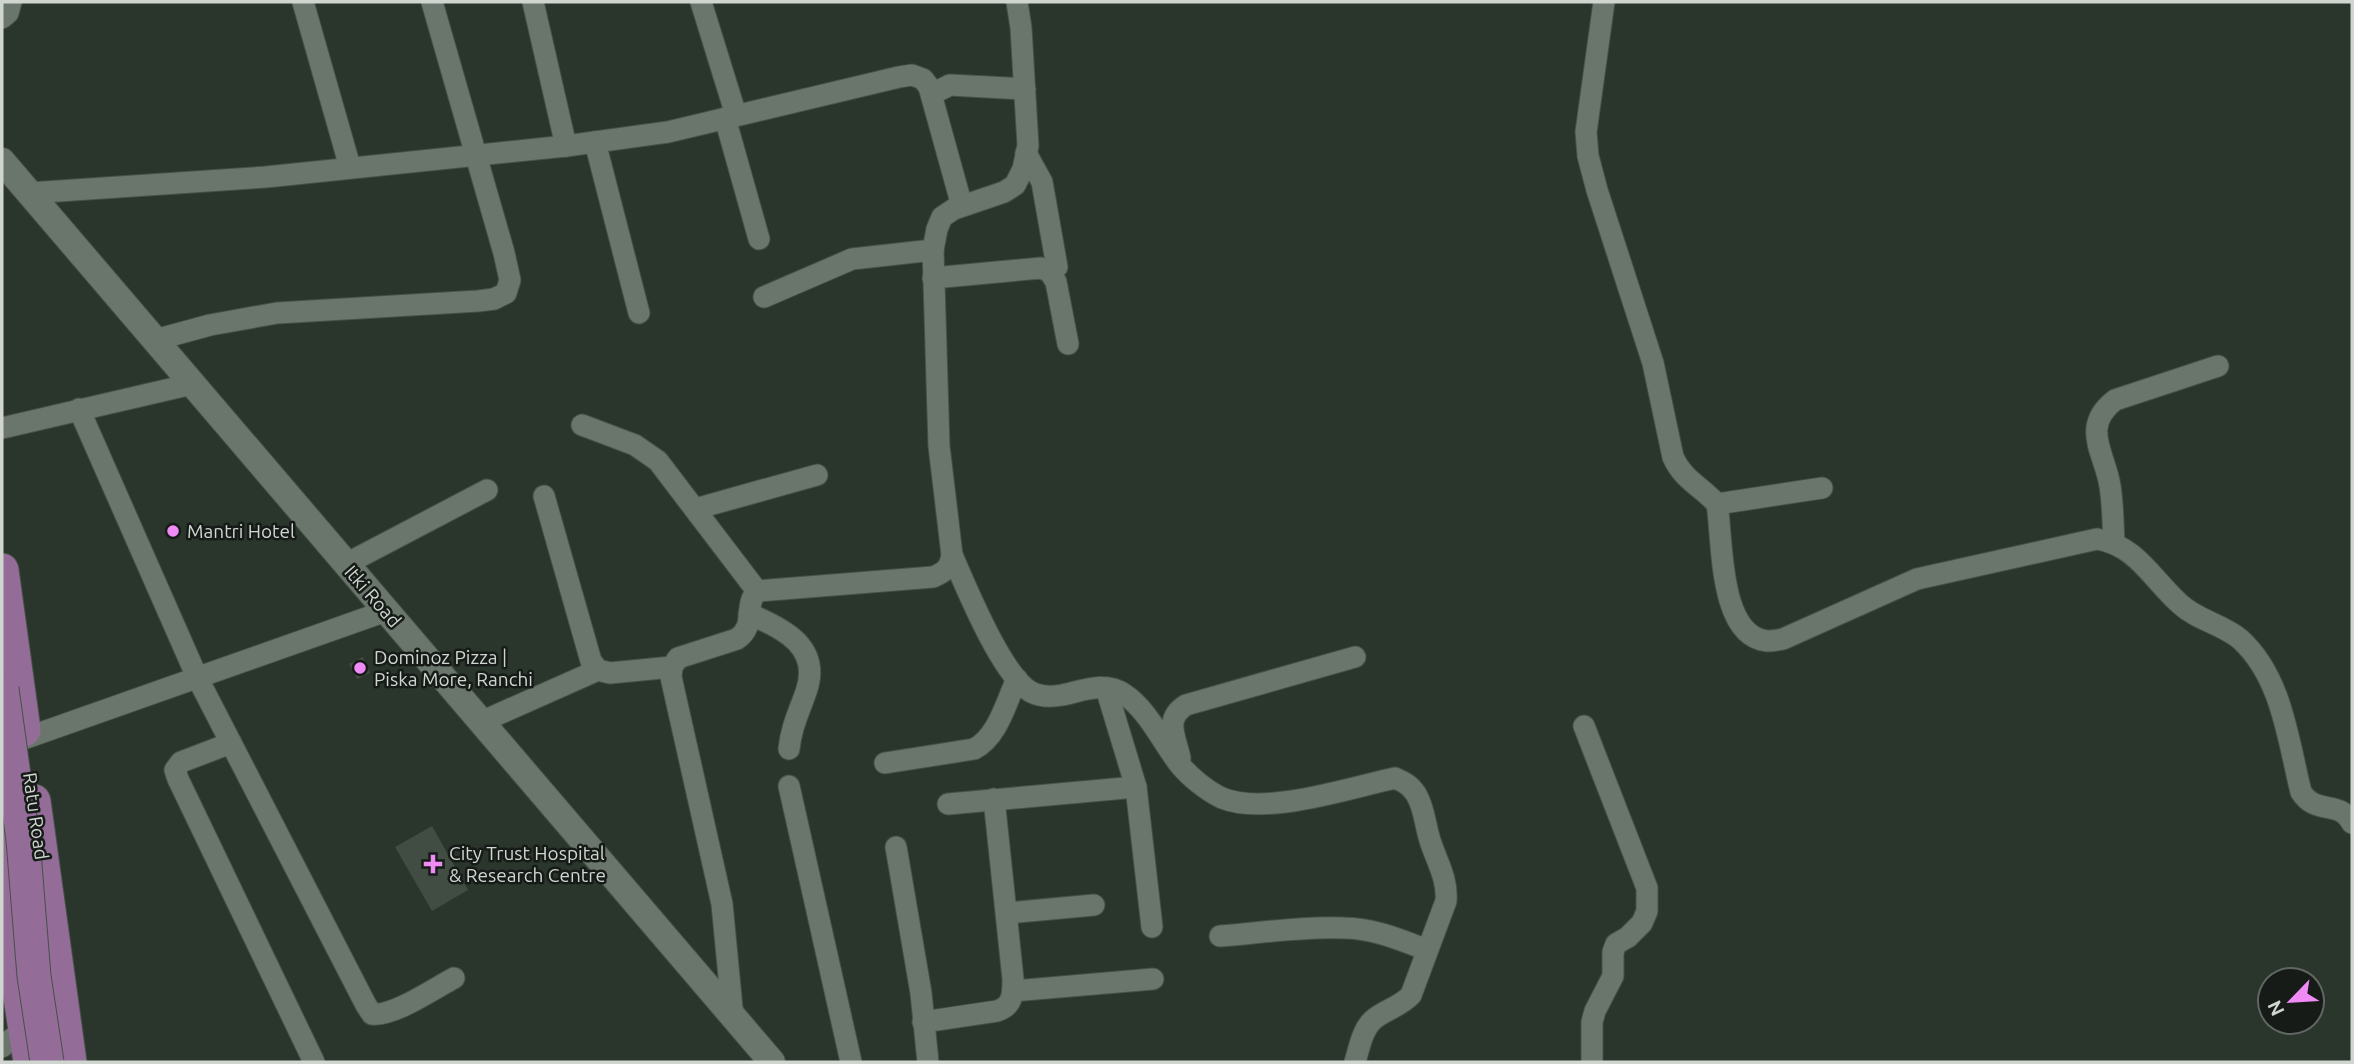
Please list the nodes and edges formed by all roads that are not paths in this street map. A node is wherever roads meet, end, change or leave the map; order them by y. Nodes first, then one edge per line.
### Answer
1 (12, 2) edge
2 (303, 2) edge
3 (432, 2) edge
4 (533, 2) edge
5 (701, 2) edge
6 (1017, 2) edge
7 (1604, 2) edge
8 (2, 18) edge
9 (929, 87) junction
10 (1025, 89) junction
11 (730, 117) junction
12 (595, 142) junction
13 (566, 146) junction
14 (1026, 153) junction
15 (475, 155) junction
16 (2, 161) edge
17 (350, 167) junction
18 (29, 193) junction
19 (962, 206) junction
20 (759, 239) dead end
21 (933, 250) junction
22 (1057, 267) dead end
23 (933, 278) junction
24 (764, 296) dead end
25 (639, 313) dead end
26 (155, 340) junction
27 (1068, 344) dead end
28 (2218, 366) dead end
29 (192, 384) junction
30 (79, 410) junction
31 (582, 425) dead end
32 (2, 428) edge
33 (817, 475) dead end
34 (1822, 488) dead end
35 (487, 490) dead end
36 (544, 496) dead end
37 (1717, 504) junction
38 (695, 509) junction
39 (2115, 542) junction
40 (951, 555) junction
41 (346, 564) junction
42 (2, 570) edge
43 (757, 591) junction
44 (386, 611) junction
45 (749, 614) junction
46 (1355, 657) dead end
47 (672, 667) junction
48 (598, 670) junction
49 (197, 677) junction
50 (1017, 680) junction
51 (1106, 688) junction
52 (2, 689) edge
53 (481, 722) junction
54 (1584, 726) dead end
55 (14, 743) edge
56 (232, 743) junction
57 (789, 749) dead end
58 (885, 763) dead end
59 (1182, 767) junction
60 (789, 786) dead end
61 (1136, 787) junction
62 (994, 799) junction
63 (948, 804) dead end
64 (2, 816) edge
65 (2352, 823) edge
66 (895, 846) dead end
67 (1094, 905) dead end
68 (1007, 914) junction
69 (1152, 927) dead end
70 (1220, 936) dead end
71 (2, 940) edge
72 (1427, 950) junction
73 (454, 978) dead end
74 (1153, 979) dead end
75 (1013, 991) junction
76 (733, 1018) junction
77 (923, 1022) junction
78 (15, 1052) edge
79 (47, 1062) edge
80 (69, 1062) edge
81 (314, 1062) edge
82 (772, 1062) edge
83 (850, 1062) edge
84 (928, 1062) edge
85 (1354, 1062) edge
86 (1592, 1062) edge

1 - 8 street
2 - 17 street
3 - 15 street
4 - 13 street
5 - 11 street
6 - 10 street
7 - 37 street
9 - 10 street
9 - 11 street
9 - 19 street
10 - 14 street
11 - 12 street
11 - 20 street
12 - 13 street
12 - 25 street
13 - 15 street
14 - 19 street
14 - 22 street
15 - 17 street
15 - 26 street
16 - 18 street, Itki Road
17 - 18 street
18 - 26 street, Itki Road
19 - 21 street
21 - 23 street
21 - 24 street
23 - 27 street
23 - 40 street
26 - 29 street, Itki Road
28 - 39 street
29 - 30 street
29 - 41 street, Itki Road
30 - 32 street
30 - 49 street
31 - 38 street
33 - 38 street
34 - 37 street
35 - 41 street
36 - 48 street
37 - 39 street
38 - 43 street
39 - 65 street
40 - 43 street
40 - 50 street
41 - 44 street, Itki Road
42 - 55 main road, Ratu Road
43 - 45 street
44 - 49 street
44 - 53 street, Itki Road
45 - 47 street
45 - 57 street
46 - 59 street
47 - 48 street
47 - 76 street
48 - 53 street
49 - 55 street
49 - 56 street
50 - 51 street
50 - 58 street
51 - 59 street
51 - 61 street
52 - 79 main road, bridge
53 - 76 street, Itki Road
54 - 86 street
55 - 80 main road, Ratu Road
56 - 73 street
56 - 81 street
59 - 72 street
60 - 83 street
61 - 62 street
61 - 69 street
62 - 63 street
62 - 68 street
64 - 78 main road
66 - 77 street
67 - 68 street
68 - 75 street
70 - 72 street
71 - 78 main road
72 - 85 street
74 - 75 street
75 - 77 street
76 - 82 street, Itki Road
77 - 84 street

